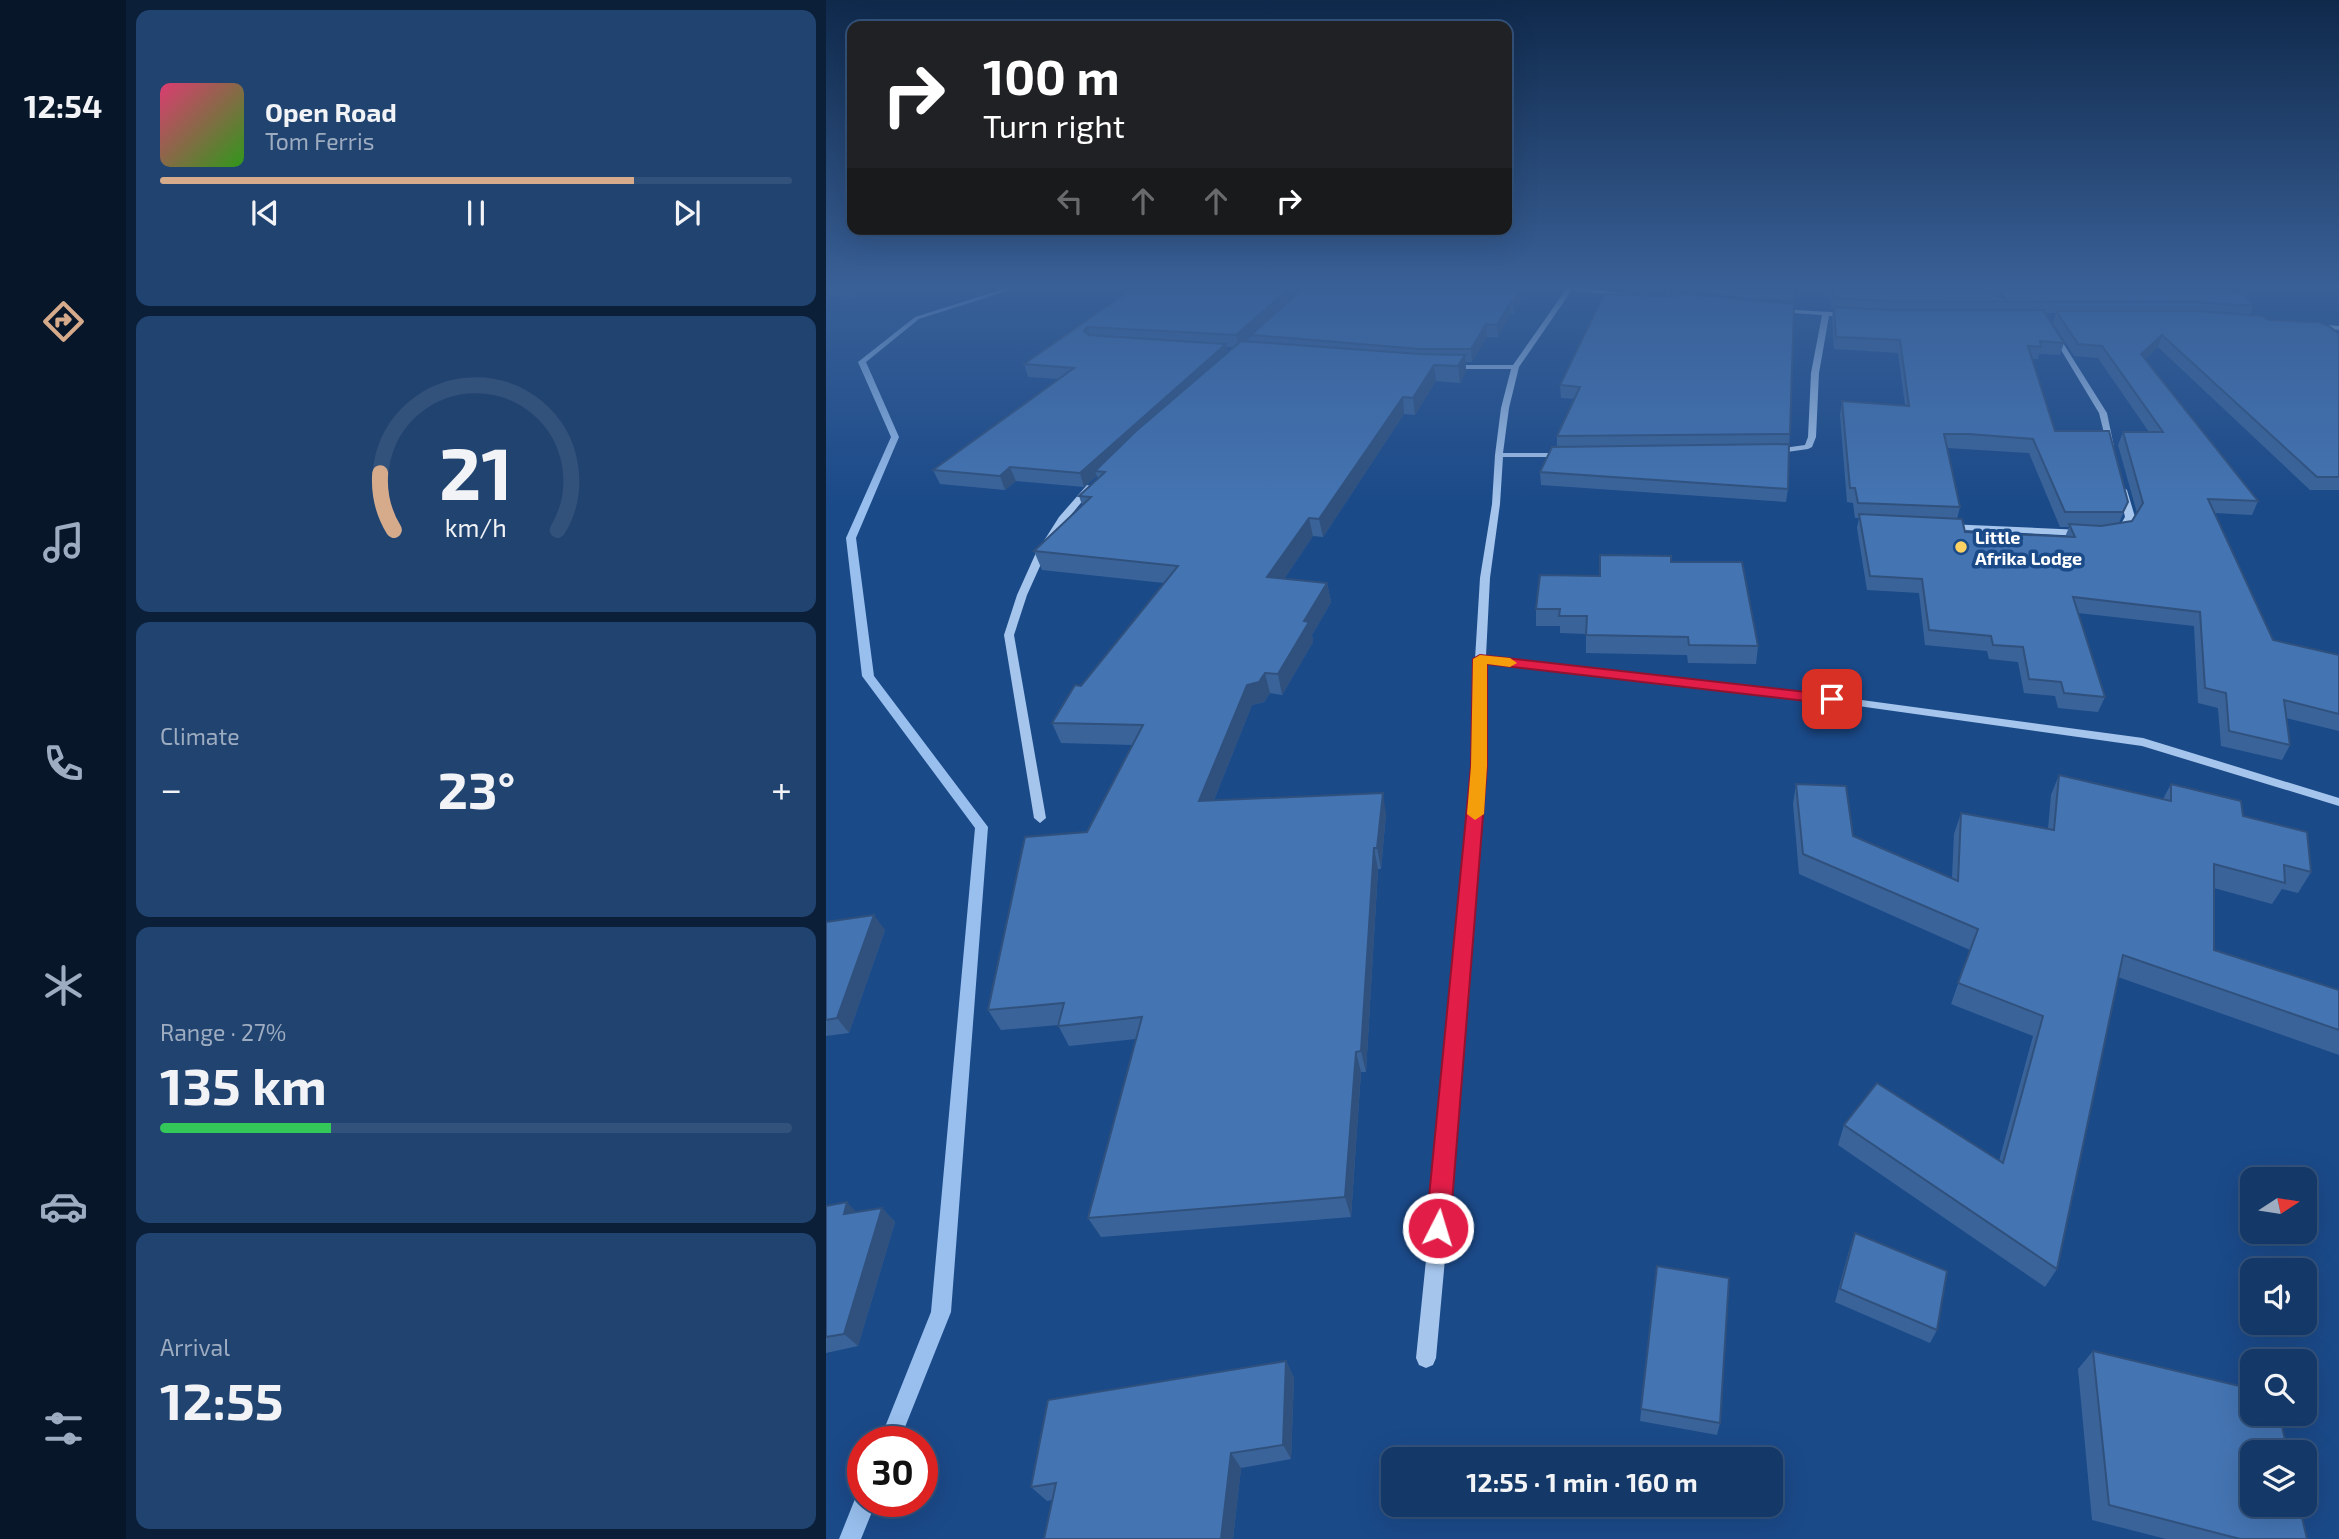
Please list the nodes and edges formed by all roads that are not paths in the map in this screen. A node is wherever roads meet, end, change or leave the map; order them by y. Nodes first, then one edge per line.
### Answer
1 (1521, 360) edge
2 (1817, 360) edge
3 (2070, 360) edge
4 (1445, 367) edge
5 (1516, 367) junction
6 (2113, 452) edge
7 (1763, 453) edge
8 (1578, 454) edge
9 (1499, 455) junction
10 (2120, 478) edge
11 (1098, 480) edge
12 (1936, 527) edge
13 (2109, 533) edge
14 (2096, 534) edge
15 (1480, 659) junction
16 (2339, 802) edge
17 (1040, 818) dead end
18 (1426, 1358) dead end

1 - 5 street
2 - 7 street
3 - 6 street
4 - 5 street
5 - 9 street
8 - 9 street
9 - 15 street
10 - 13 street
11 - 17 street
12 - 14 street
15 - 16 street
15 - 18 street

